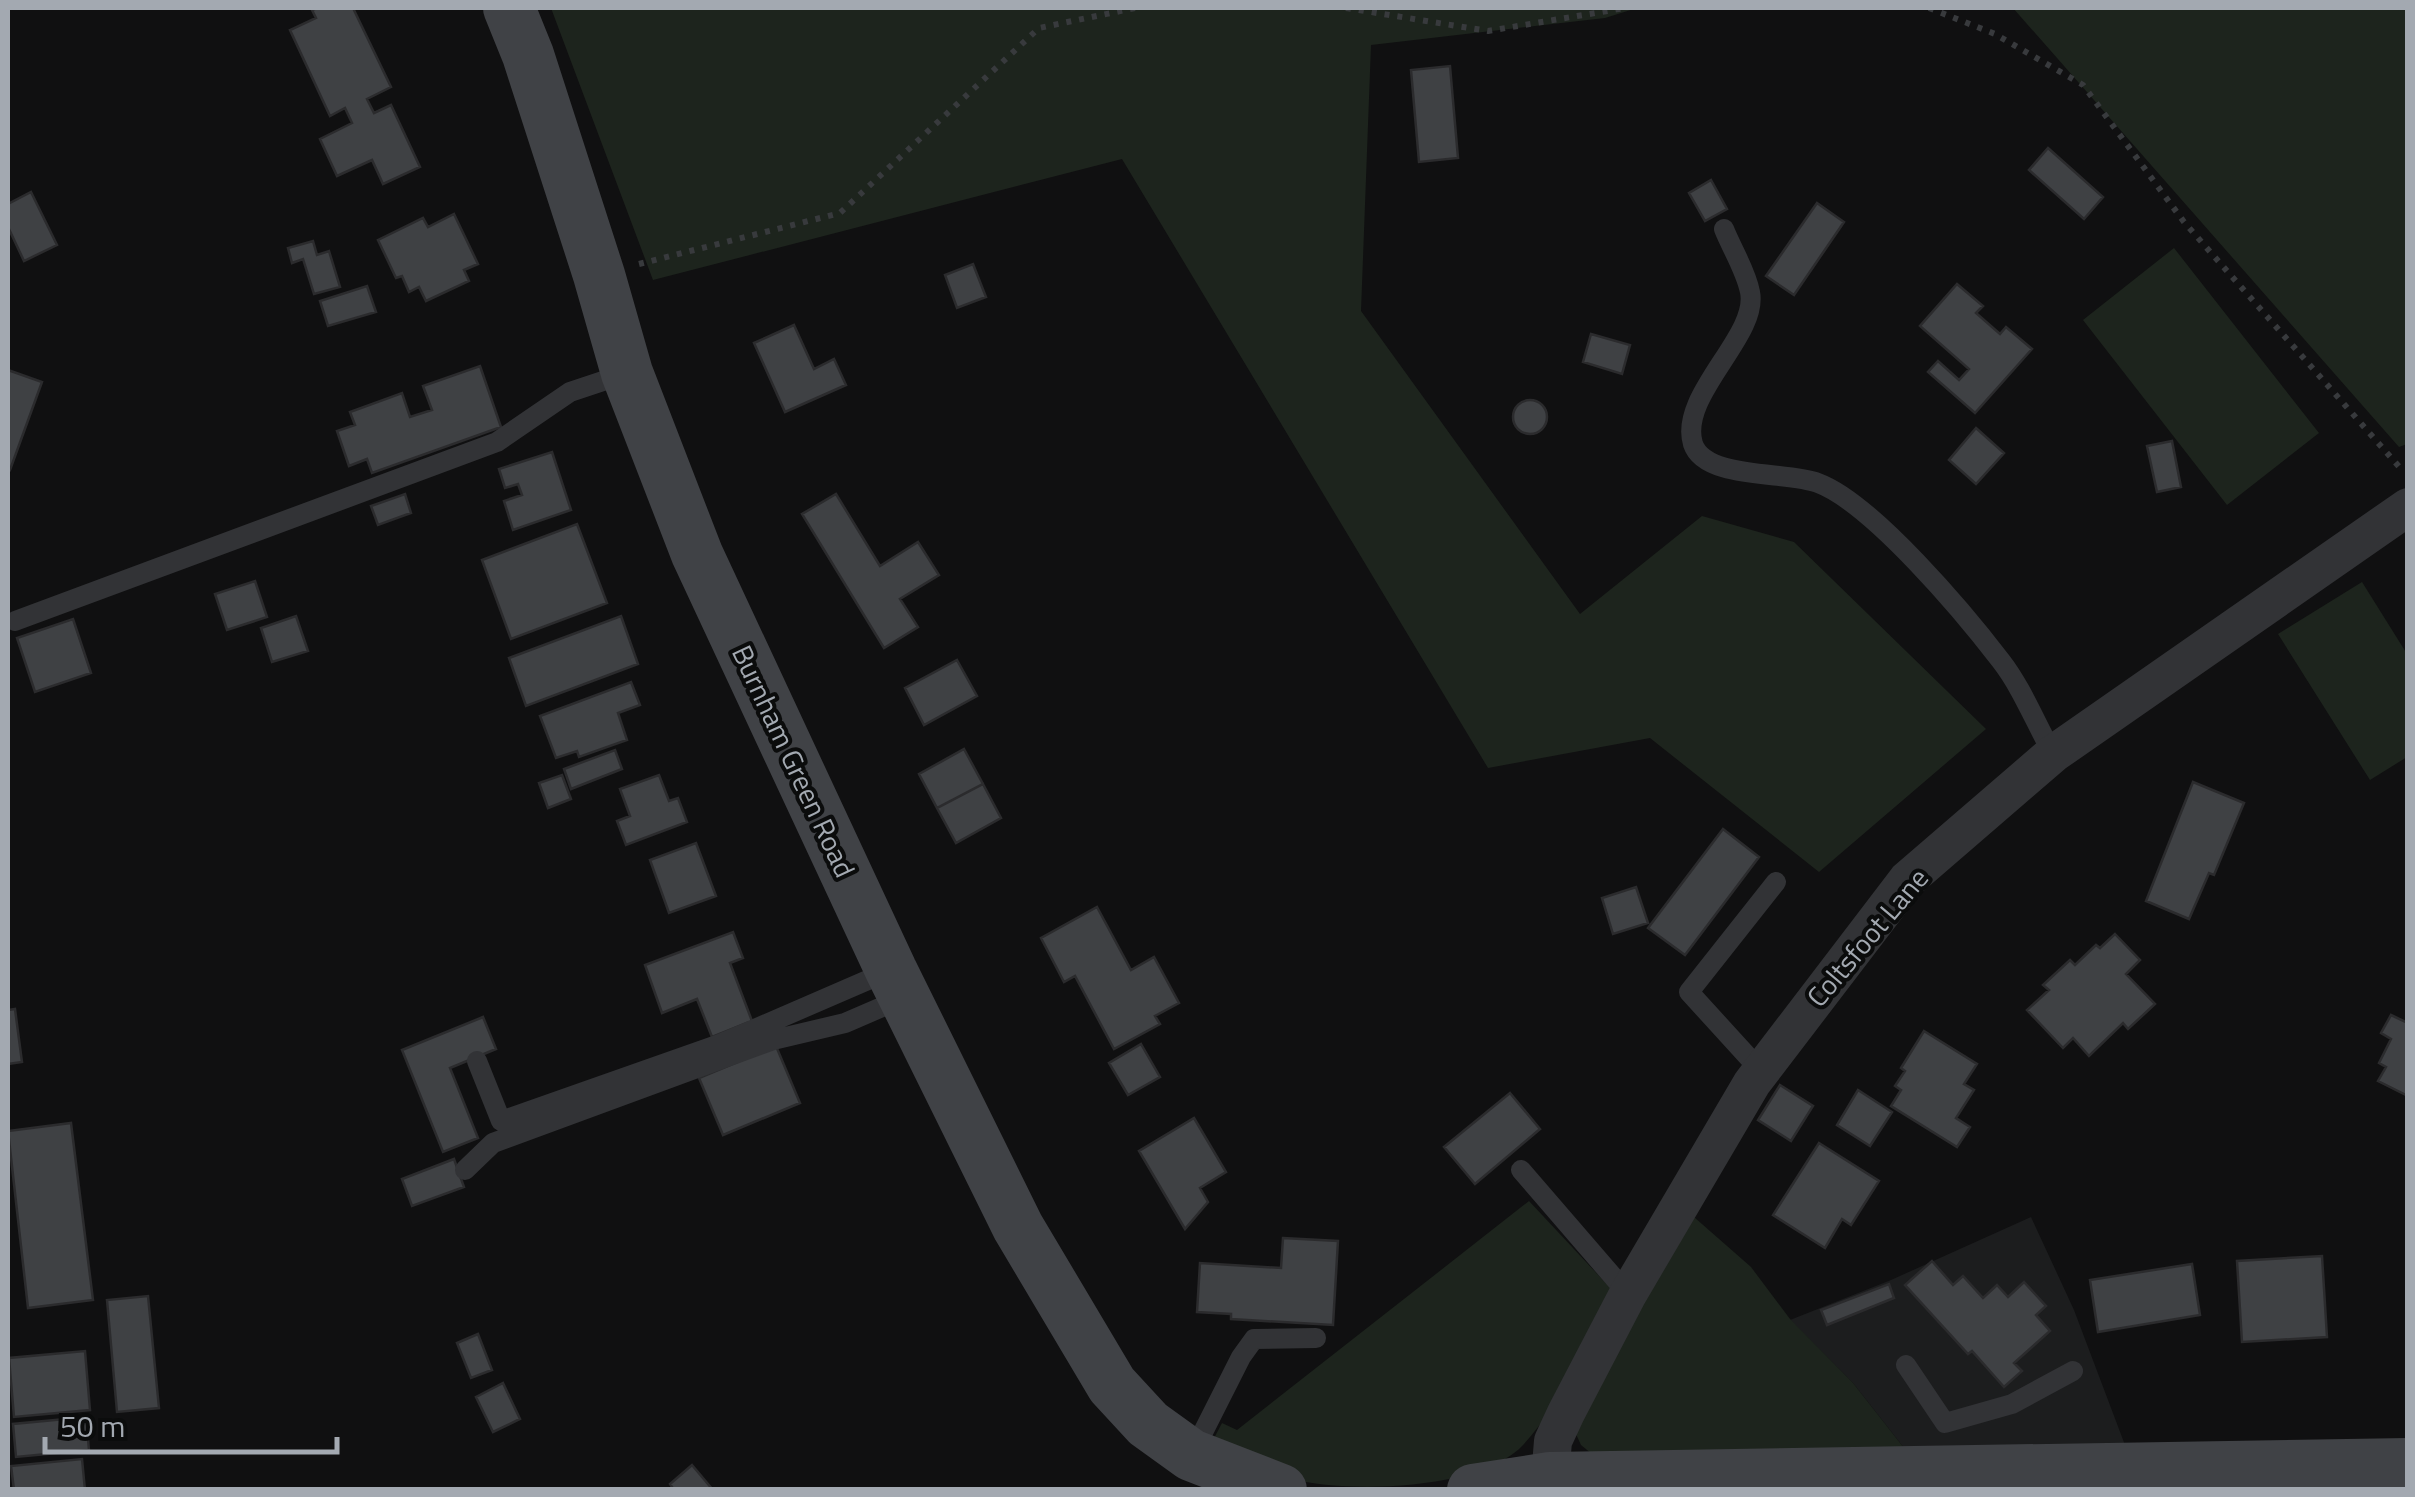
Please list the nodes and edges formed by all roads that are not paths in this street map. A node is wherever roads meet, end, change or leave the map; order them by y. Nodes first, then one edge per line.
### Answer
1 (509, 8) edge
2 (1724, 229) dead end
3 (627, 373) junction
4 (2408, 507) edge
5 (15, 621) dead end
6 (2053, 754) junction
7 (1776, 882) dead end
8 (898, 984) junction
9 (477, 1061) dead end
10 (1760, 1071) junction
11 (464, 1170) dead end
12 (1521, 1170) dead end
13 (1628, 1294) junction
14 (1316, 1338) dead end
15 (1906, 1364) dead end
16 (2073, 1371) dead end
17 (1947, 1448) junction
18 (2408, 1464) edge
19 (1187, 1472) edge
20 (1550, 1478) junction
21 (1281, 1490) edge
22 (1473, 1490) edge

1 - 3 street, Burnham Green Road
2 - 6 lane
3 - 5 lane
3 - 8 street, Burnham Green Road
4 - 6 street, Coltsfoot Lane
6 - 10 street, Coltsfoot Lane
7 - 10 lane
8 - 9 lane
8 - 11 lane
8 - 19 street, Burnham Green Road
10 - 13 street, Coltsfoot Lane
12 - 13 lane
13 - 20 street, Coltsfoot Lane
14 - 19 lane
15 - 17 lane
16 - 17 lane
17 - 18 street
17 - 20 street
19 - 21 street, Burnham Green Road
20 - 22 street

